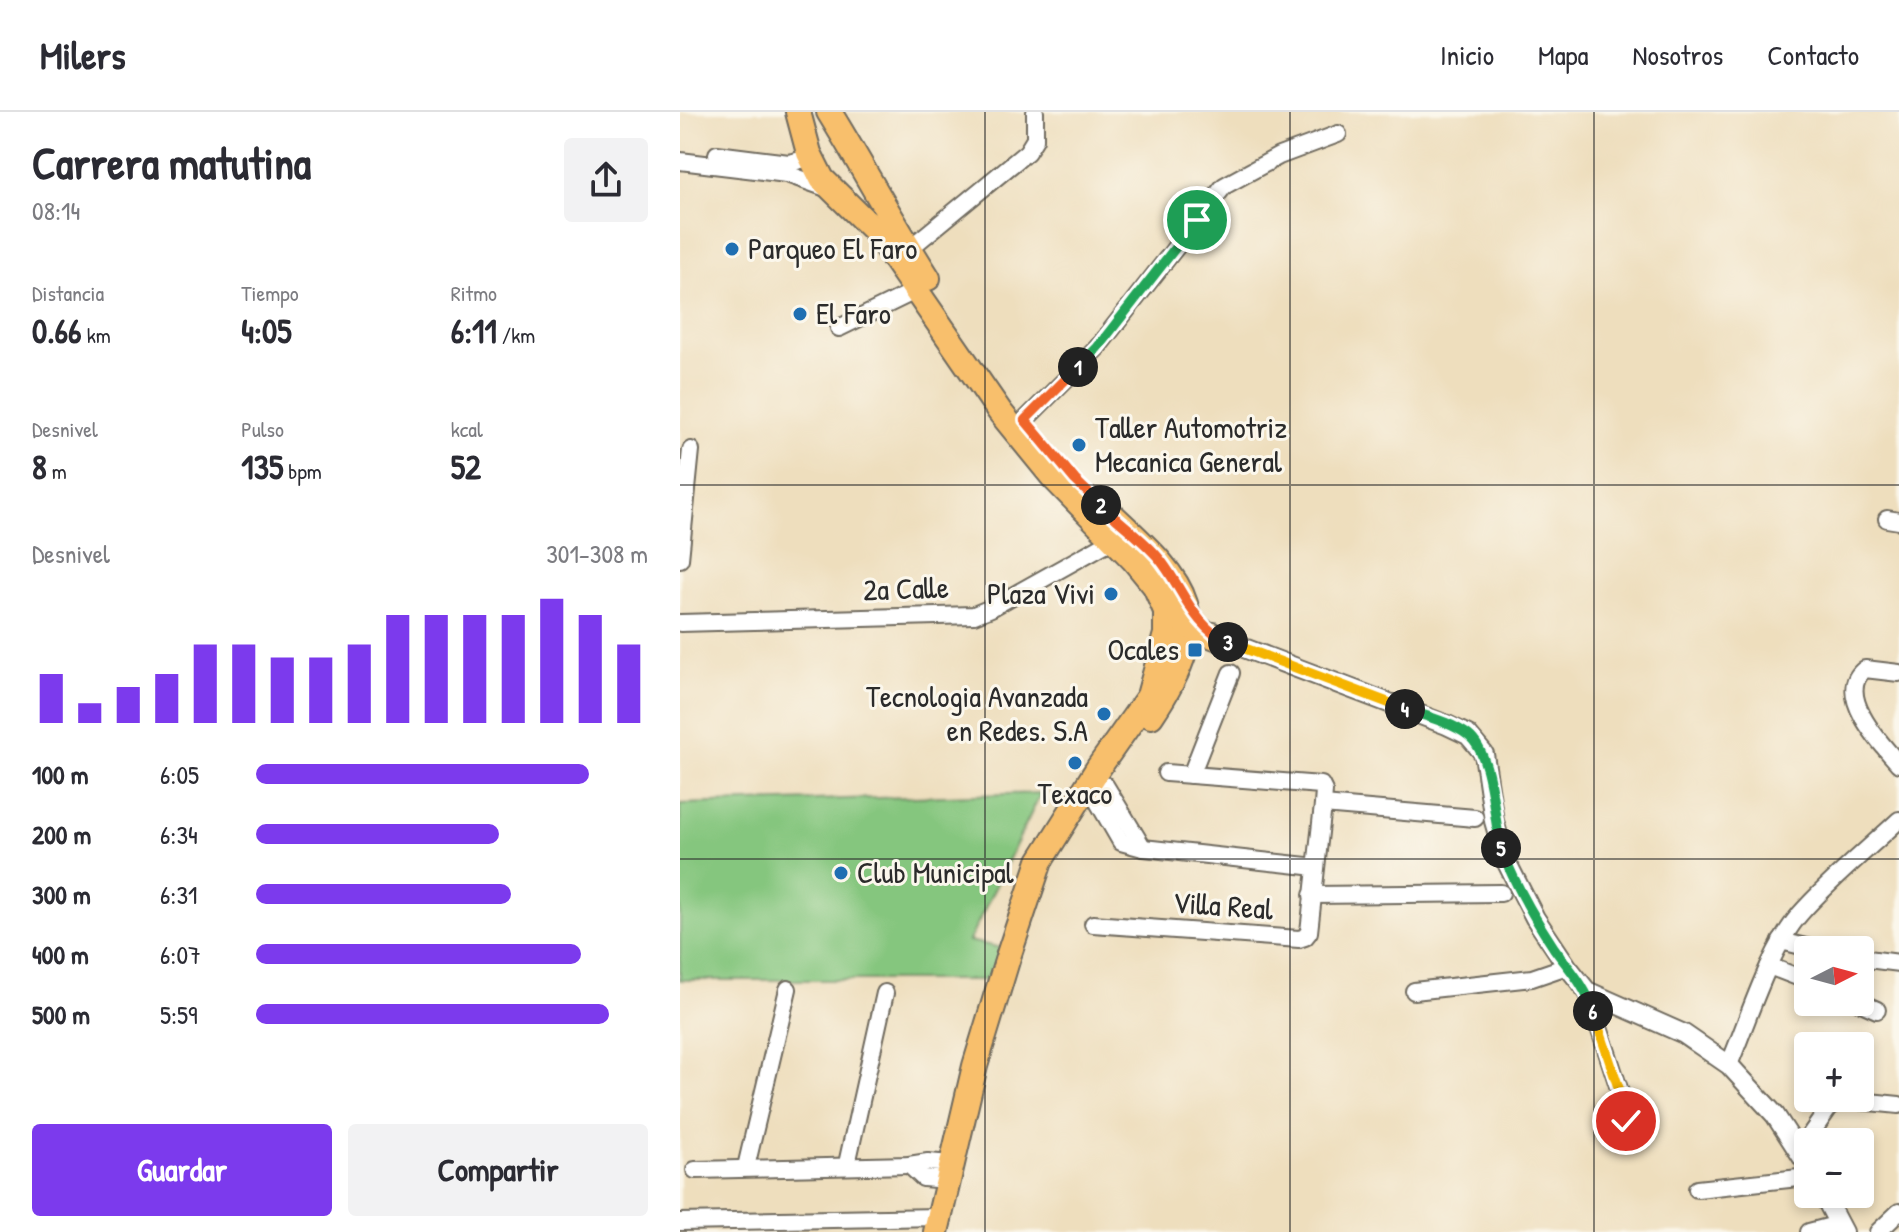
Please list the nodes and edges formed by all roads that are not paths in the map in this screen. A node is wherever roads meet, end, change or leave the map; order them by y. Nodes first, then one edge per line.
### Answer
1 (798, 112) edge
2 (1035, 112) edge
3 (835, 122) edge
4 (1338, 134) dead end
5 (680, 151) edge
6 (809, 153) junction
7 (680, 161) edge
8 (864, 169) junction
9 (831, 190) junction
10 (909, 249) junction
11 (917, 290) junction
12 (839, 328) dead end
13 (1025, 420) junction
14 (691, 450) dead end
15 (1111, 529) junction
16 (680, 559) edge
17 (1133, 559) junction
18 (1184, 595) junction
19 (680, 623) edge
20 (1188, 626) junction
21 (1221, 639) junction
22 (1181, 662) junction
23 (1231, 673) dead end
24 (1899, 673) edge
25 (1899, 764) edge
26 (1166, 773) dead end
27 (1191, 775) junction
28 (1100, 791) junction
29 (1323, 805) junction
30 (1475, 818) dead end
31 (1899, 820) edge
32 (1316, 867) junction
33 (1501, 893) dead end
34 (1312, 895) junction
35 (1093, 924) dead end
36 (1781, 941) junction
37 (1794, 944) edge
38 (1874, 960) edge
39 (1899, 963) edge
40 (1567, 966) junction
41 (1769, 966) junction
42 (1794, 976) edge
43 (788, 989) dead end
44 (1414, 991) dead end
45 (1587, 991) junction
46 (885, 993) dead end
47 (1874, 1009) edge
48 (1877, 1010) dead end
49 (1729, 1065) junction
50 (1899, 1105) edge
51 (1626, 1121) dead end
52 (1820, 1128) edge
53 (1794, 1144) edge
54 (847, 1164) junction
55 (746, 1167) junction
56 (695, 1170) dead end
57 (940, 1171) junction
58 (1794, 1179) edge
59 (1697, 1189) dead end
60 (1830, 1208) edge
61 (1899, 1212) edge
62 (680, 1222) edge
63 (943, 1227) edge
64 (1841, 1228) edge
65 (1809, 1232) edge
66 (1878, 1232) edge

1 - 6 main road
2 - 10 street
3 - 6 main road
3 - 8 main road
4 - 13 street
5 - 6 street
6 - 9 main road
7 - 9 street
8 - 9 main road
8 - 10 main road
9 - 11 main road
10 - 13 main road
11 - 12 street
11 - 15 main road
13 - 15 main road
14 - 16 street
15 - 17 main road
15 - 18 main road
15 - 19 street, 2a Calle
17 - 20 main road
17 - 57 main road
18 - 20 main road
18 - 21 street
20 - 21 main road
20 - 22 main road
21 - 22 street
21 - 40 street
22 - 28 main road
23 - 27 street
24 - 25 street
26 - 27 street
27 - 29 street
28 - 32 street, Villa Real
28 - 63 main road
29 - 30 street
29 - 32 street, Villa Real
31 - 36 street
32 - 34 street, Villa Real
33 - 34 street, Villa Real
34 - 35 street, Villa Real
36 - 37 street
36 - 41 street
38 - 39 street
40 - 44 street
40 - 45 street
41 - 42 street
41 - 49 street
43 - 55 street
45 - 49 street
45 - 51 street
46 - 54 street
47 - 48 street
49 - 53 street
50 - 52 street
54 - 55 street
54 - 57 street
55 - 56 street
57 - 63 main road
58 - 59 street
60 - 64 street
61 - 66 street
62 - 63 street
64 - 65 street

